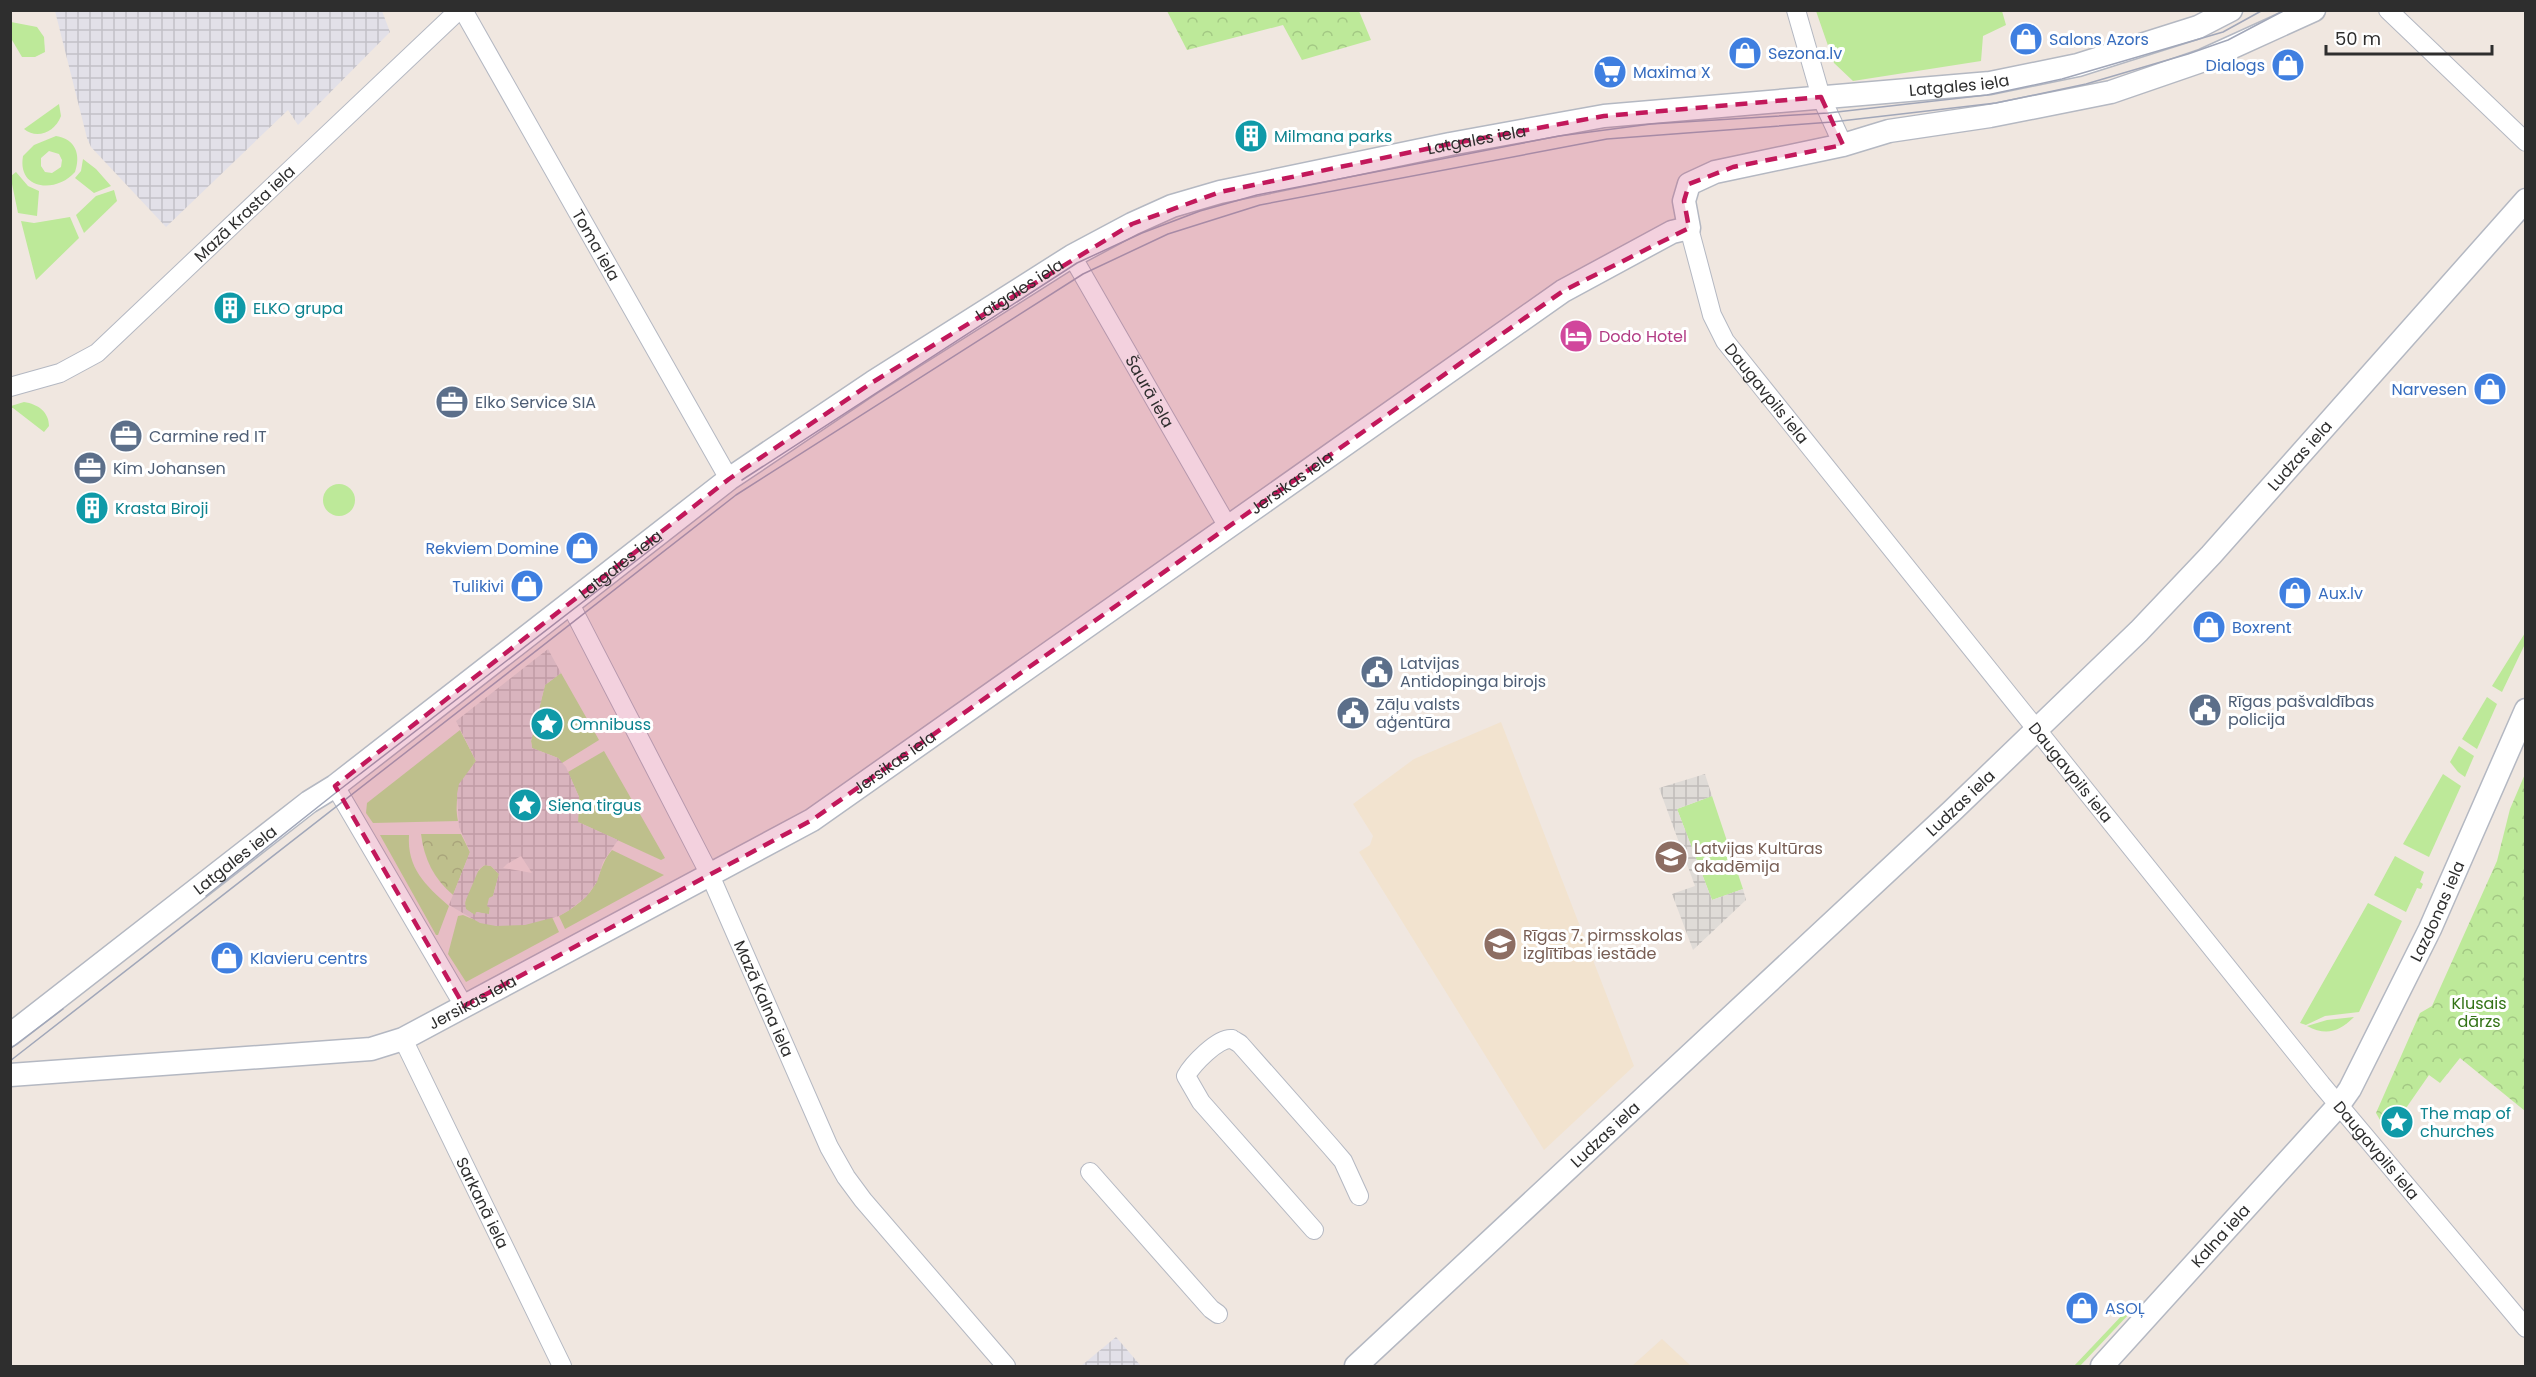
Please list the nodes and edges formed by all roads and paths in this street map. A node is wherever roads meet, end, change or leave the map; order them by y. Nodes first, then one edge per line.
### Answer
1 (461, 10) edge
2 (1796, 10) edge
3 (2231, 10) edge
4 (2314, 10) edge
5 (2388, 10) edge
6 (1821, 96) junction
7 (2526, 142) edge
8 (1844, 145) junction
9 (1689, 184) joint
10 (2526, 200) edge
11 (1689, 228) junction
12 (1072, 256) junction
13 (10, 387) edge
14 (729, 479) junction
15 (1228, 527) junction
16 (569, 602) junction
17 (2526, 710) edge
18 (2037, 729) junction
19 (335, 786) junction
20 (710, 875) junction
21 (464, 1006) junction
22 (10, 1035) edge
23 (404, 1039) junction
24 (10, 1075) edge
25 (2338, 1106) junction
26 (1090, 1172) dead end
27 (1359, 1196) dead end
28 (1314, 1230) dead end
29 (1218, 1314) dead end
30 (2526, 1328) edge
31 (562, 1366) edge
32 (1006, 1366) edge
33 (1356, 1366) edge
34 (2102, 1366) edge

1 - 13 street, Mazā Krasta iela
1 - 14 street, Toma iela
2 - 6 street
3 - 6 street, Latgales iela
4 - 8 street, Latgales iela
5 - 7 street
6 - 8 street
6 - 12 street, Latgales iela
8 - 9 street, Latgales iela
9 - 11 street, Daugavpils iela
10 - 18 street, Ludzas iela
11 - 15 street, Jersikas iela
11 - 18 street, Daugavpils iela
12 - 14 street, Latgales iela
12 - 15 street, Šaurā iela
14 - 16 street, Latgales iela
15 - 20 street, Jersikas iela
16 - 19 street, Latgales iela
16 - 20 street, Mazā Kalna iela
17 - 25 street, Lazdonas iela
18 - 25 street, Daugavpils iela
18 - 33 street, Ludzas iela
19 - 21 street
19 - 22 street, Latgales iela
20 - 21 street, Jersikas iela
20 - 32 street, Mazā Kalna iela
21 - 23 street, Jersikas iela
23 - 24 street, Jersikas iela
23 - 31 street, Sarkanā iela
25 - 30 street, Daugavpils iela
25 - 34 street, Kalna iela
26 - 29 street
27 - 28 street

